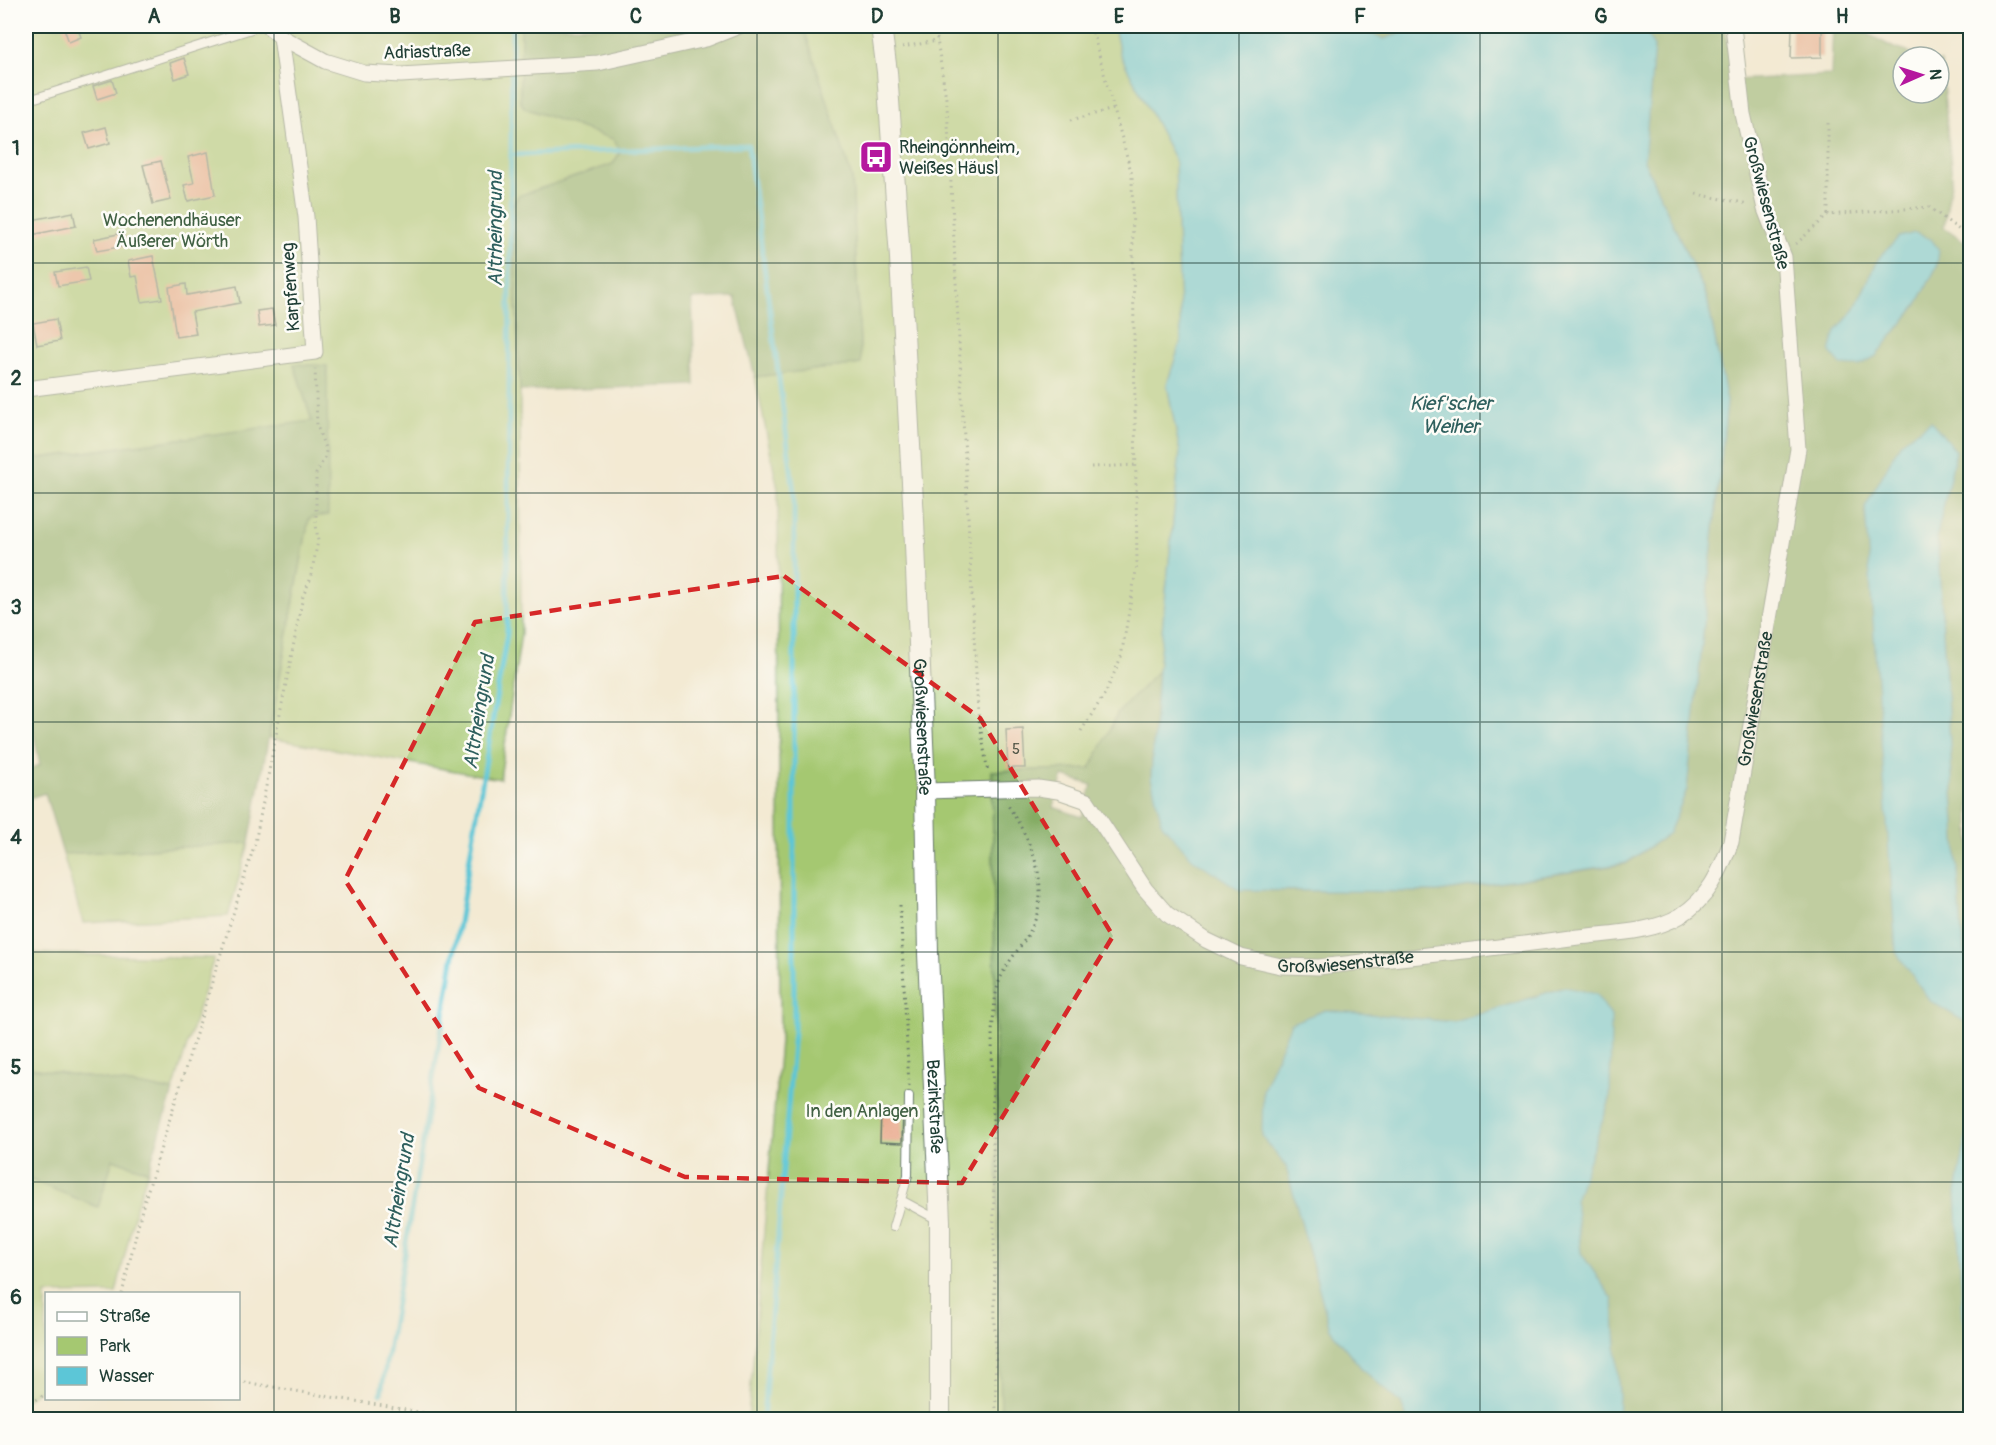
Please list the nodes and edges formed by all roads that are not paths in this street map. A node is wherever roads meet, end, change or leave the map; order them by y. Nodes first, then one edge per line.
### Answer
1 (261, 26) edge
2 (268, 26) edge
3 (739, 26) edge
4 (881, 26) edge
5 (1734, 26) edge
6 (281, 37) junction
7 (26, 101) edge
8 (26, 388) edge
9 (925, 791) junction
10 (909, 1096) road end
11 (901, 1200) junction
12 (940, 1221) junction
13 (893, 1227) dead end
14 (940, 1419) edge

1 - 7 lane
2 - 6 street, Adriastraße
3 - 6 street, Adriastraße
4 - 9 street, Großwiesenstraße
5 - 9 street, Großwiesenstraße
6 - 8 street, Karpfenweg
9 - 12 street, Bezirkstraße
10 - 11 lane
11 - 12 lane
11 - 13 lane
12 - 14 street, Bezirkstraße

